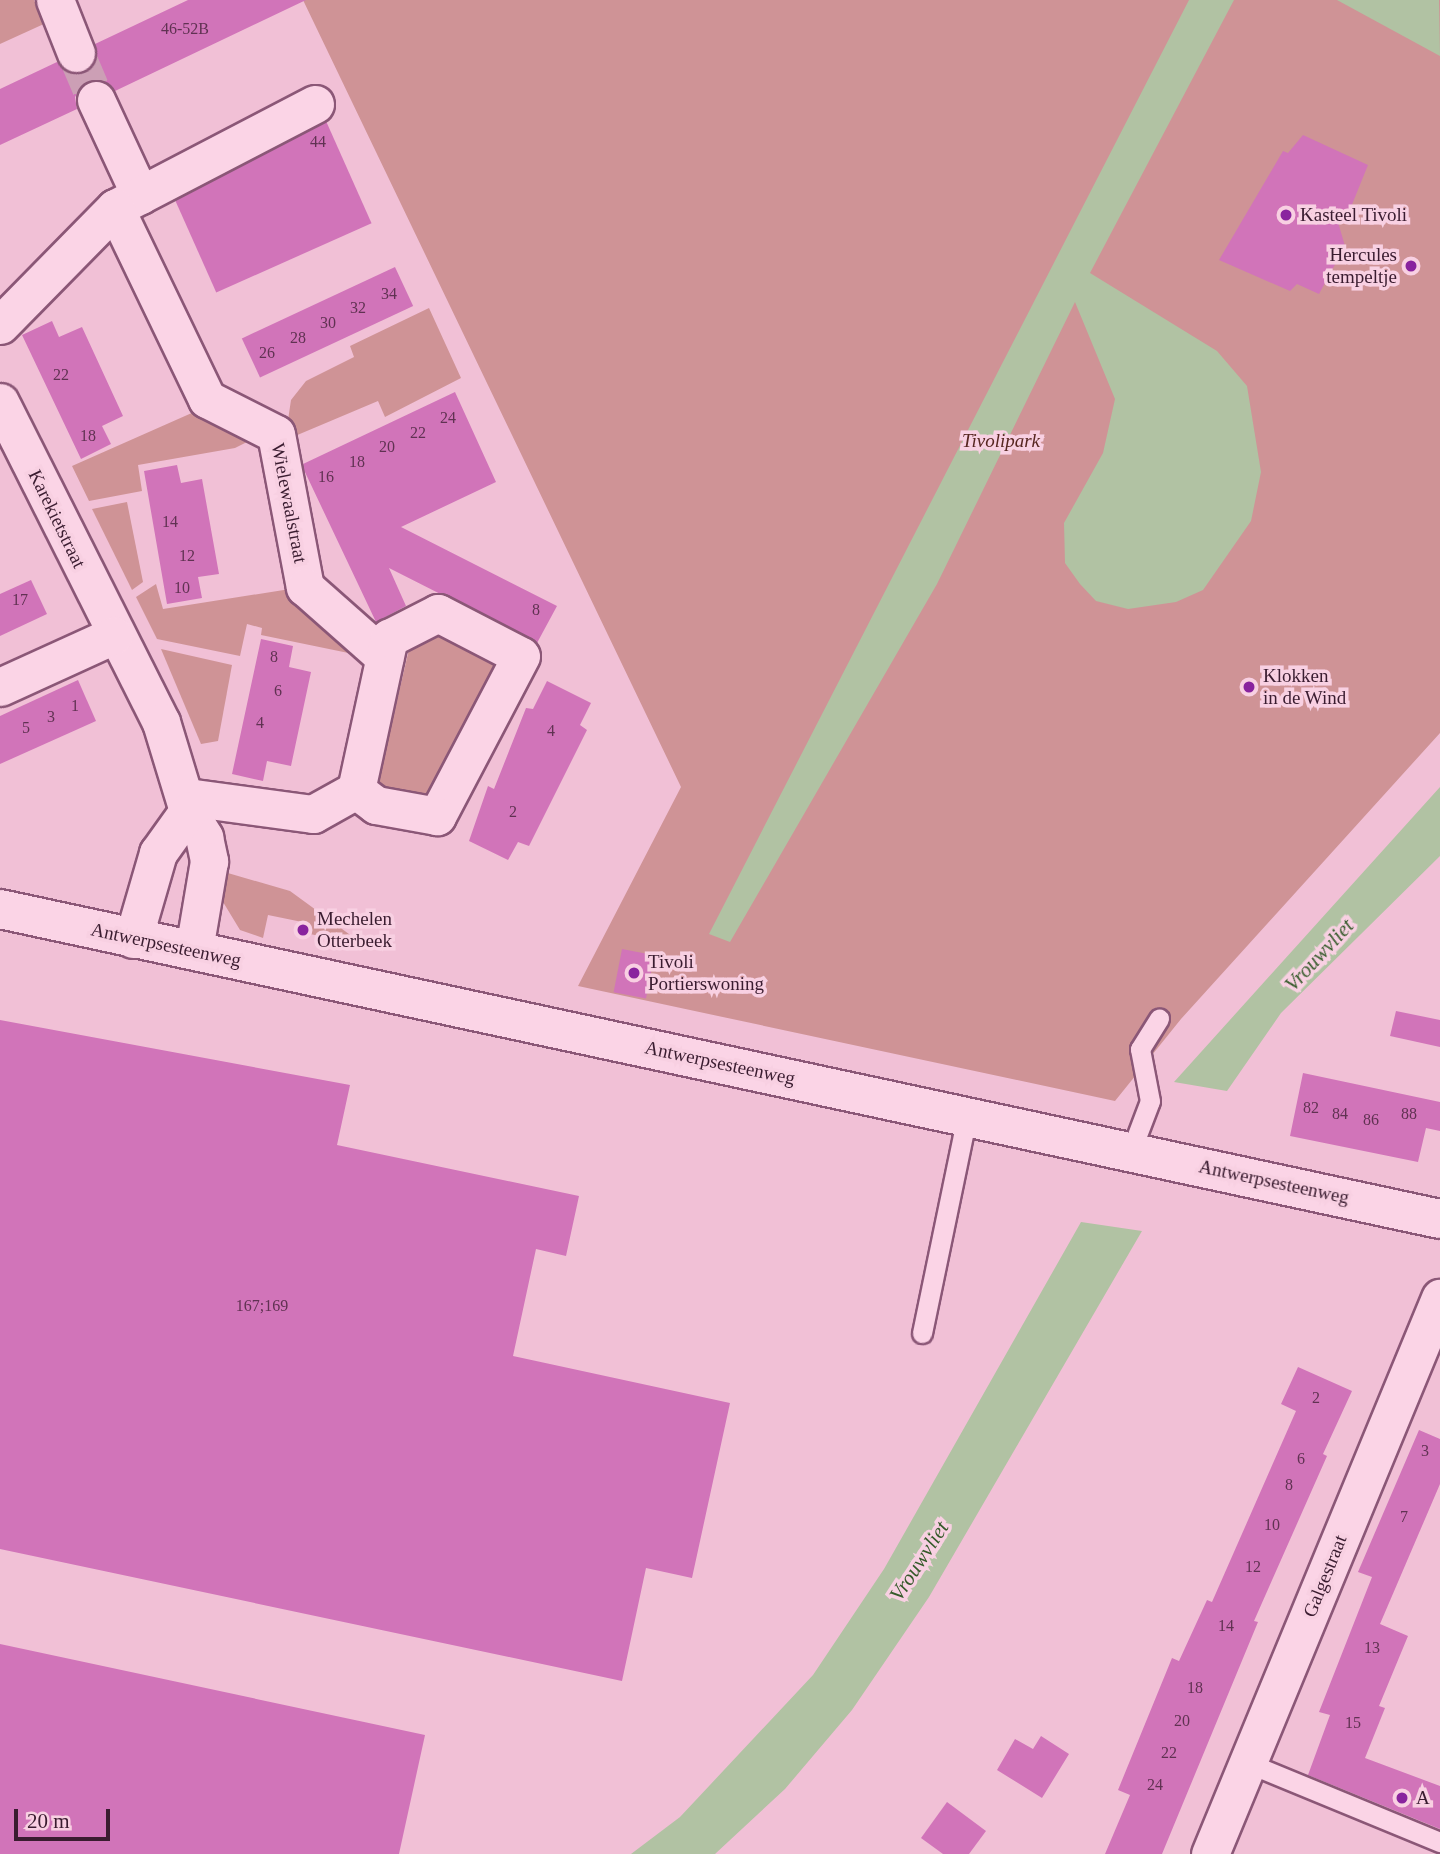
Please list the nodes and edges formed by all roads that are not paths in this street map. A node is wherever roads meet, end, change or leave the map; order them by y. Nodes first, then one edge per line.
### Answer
1 (55, 0) edge
2 (76, 53) tunnel mouth
3 (96, 100) tunnel mouth
4 (315, 104) dead end
5 (127, 202) junction
6 (0, 325) edge
7 (0, 402) edge
8 (114, 635) junction
9 (384, 657) junction
10 (0, 687) edge
11 (356, 790) junction
12 (188, 804) junction
13 (0, 909) edge
14 (132, 939) junction
15 (194, 950) junction
16 (1159, 1018) dead end
17 (967, 1115) junction
18 (1131, 1151) junction
19 (1440, 1219) edge
20 (1440, 1298) edge
21 (922, 1333) dead end
22 (1248, 1763) junction
23 (1440, 1842) edge
24 (1210, 1854) edge

1 - 2 street
3 - 5 street
4 - 5 street
5 - 6 street
5 - 9 street, Wielewaalstraat
7 - 8 street, Karekietstraat
8 - 10 street
8 - 12 street, Karekietstraat
9 - 11 street
9 - 11 street
11 - 12 street
12 - 14 street
12 - 15 street, Karekietstraat
13 - 14 main road, Antwerpsesteenweg
14 - 15 main road, Antwerpsesteenweg
15 - 17 main road, Antwerpsesteenweg
16 - 18 lane
17 - 18 main road, Antwerpsesteenweg
17 - 21 lane
18 - 19 main road, Antwerpsesteenweg
20 - 22 street, Galgestraat
22 - 23 lane
22 - 24 street, Galgestraat

